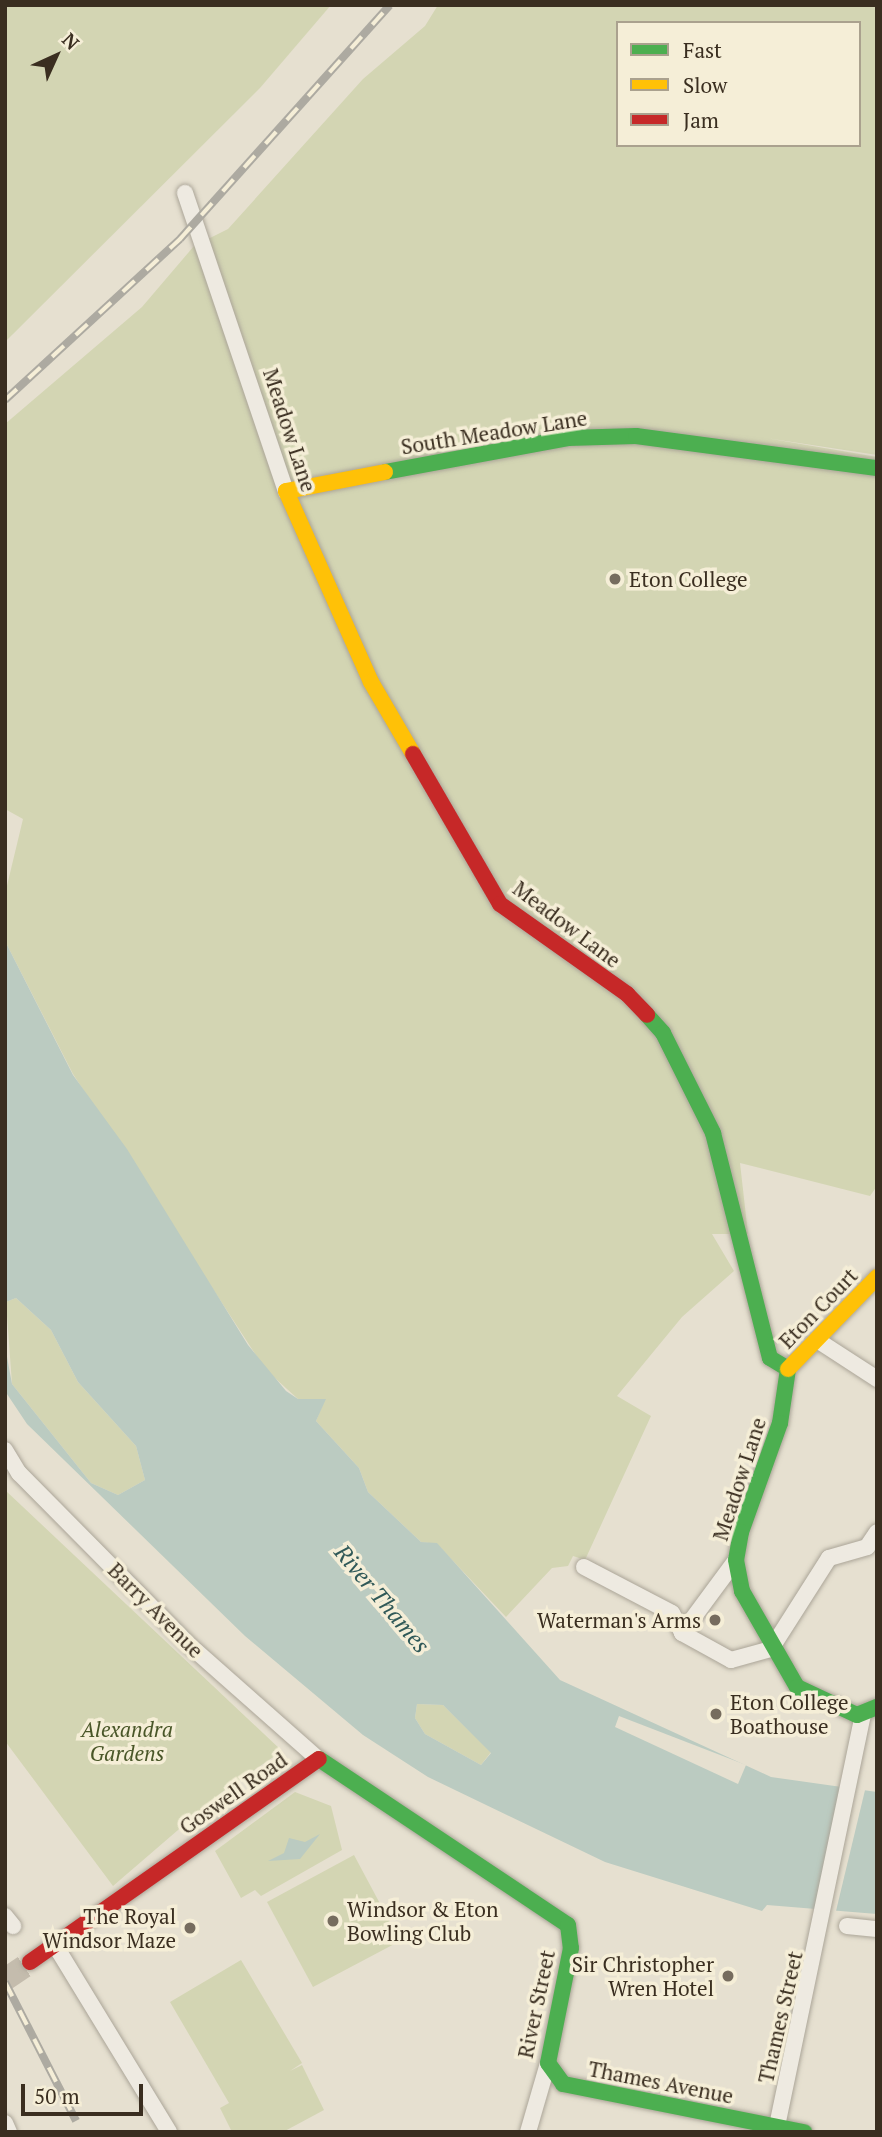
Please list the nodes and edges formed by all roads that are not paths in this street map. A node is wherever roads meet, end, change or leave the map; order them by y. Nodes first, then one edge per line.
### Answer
1 (185, 193) dead end
2 (877, 468) edge
3 (286, 491) junction
4 (877, 1277) edge
5 (817, 1340) junction
6 (788, 1369) junction
7 (877, 1379) edge
8 (5, 1450) edge
9 (877, 1532) edge
10 (736, 1560) junction
11 (584, 1567) dead end
12 (682, 1633) junction
13 (771, 1649) junction
14 (870, 1711) edge
15 (318, 1759) junction
16 (568, 1925) joint
17 (847, 1926) dead end
18 (877, 1929) edge
19 (55, 1945) junction
20 (30, 1962) tunnel mouth
21 (548, 2063) junction
22 (5, 2123) edge
23 (776, 2129) edge
24 (9, 2132) edge
25 (169, 2132) edge
26 (528, 2132) edge
27 (804, 2132) edge

1 - 3 street, Meadow Lane
2 - 3 street, South Meadow Lane
3 - 6 street, Meadow Lane
4 - 5 street, Eton Court
5 - 6 street, Eton Court
5 - 7 street
6 - 10 street, Meadow Lane
8 - 15 street, Barry Avenue
9 - 13 street
10 - 12 street
10 - 13 street, Meadow Lane
11 - 12 street
12 - 13 street
13 - 14 street, Meadow Lane
14 - 23 street, Thames Street
15 - 16 street, Goswell Road
15 - 19 street, Goswell Road
16 - 21 street, River Street
17 - 18 street
19 - 20 street, Goswell Road
19 - 25 street
21 - 23 street, Thames Avenue
21 - 26 street, River Street
22 - 24 street
23 - 27 street, Thames Avenue

